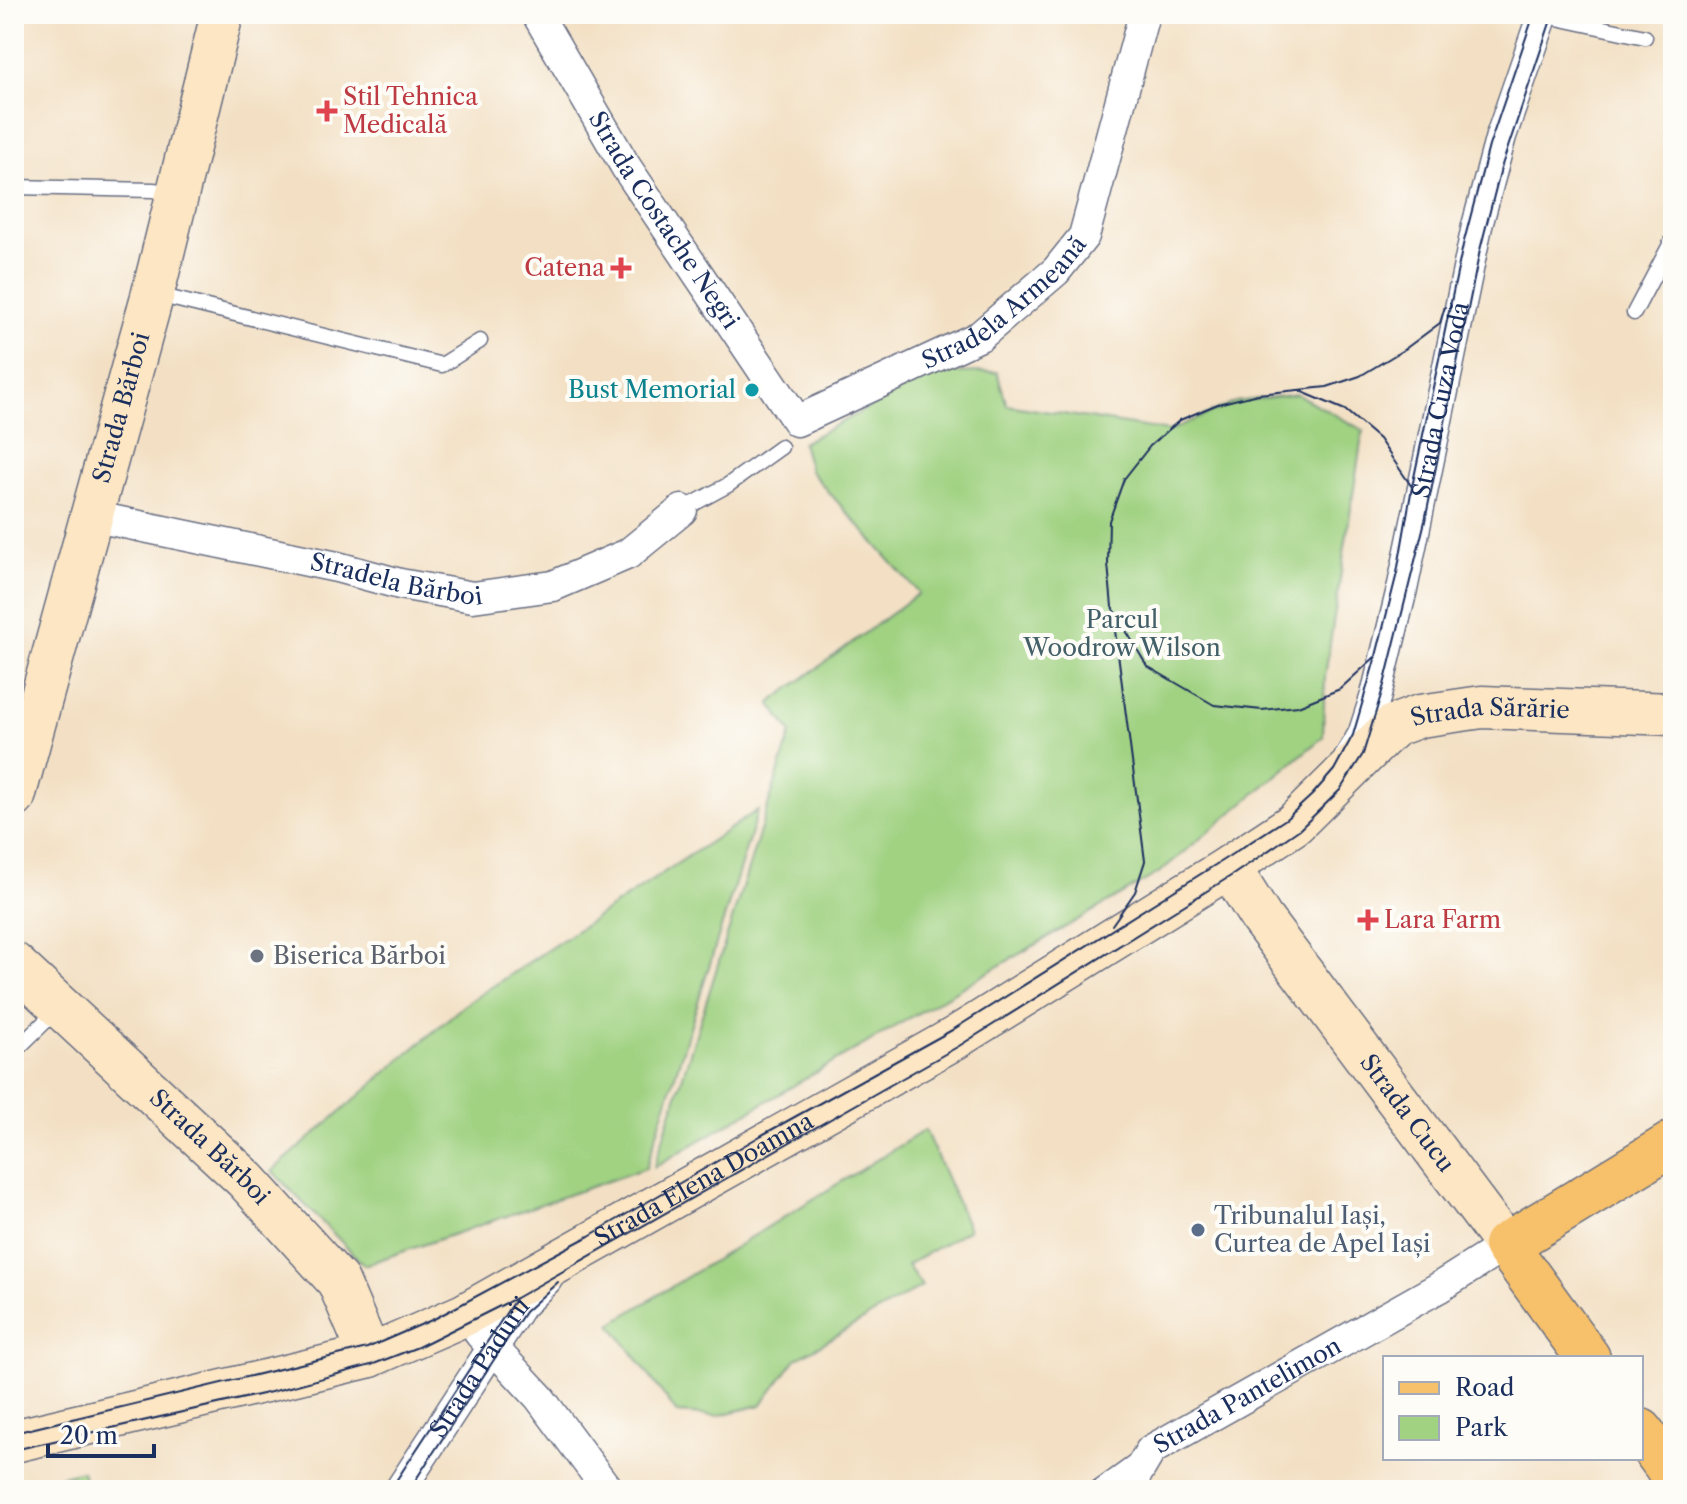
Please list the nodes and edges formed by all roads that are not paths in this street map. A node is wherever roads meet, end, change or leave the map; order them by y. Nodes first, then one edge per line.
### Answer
1 (222, 14) edge
2 (537, 14) edge
3 (1144, 14) edge
4 (1535, 14) edge
5 (1543, 14) edge
6 (1645, 37) dead end
7 (14, 187) edge
8 (179, 194) junction
9 (1673, 239) edge
10 (153, 293) junction
11 (1634, 313) dead end
12 (480, 341) dead end
13 (797, 421) joint
14 (781, 447) dead end
15 (682, 510) joint
16 (91, 516) junction
17 (1673, 714) edge
18 (1334, 785) junction
19 (14, 797) edge
20 (1229, 867) junction
21 (14, 964) edge
22 (60, 1007) junction
23 (14, 1052) edge
24 (1673, 1143) edge
25 (1506, 1245) junction
26 (572, 1256) junction
27 (464, 1315) junction
28 (491, 1348) junction
29 (370, 1356) junction
30 (1587, 1356) edge
31 (1643, 1434) edge
32 (14, 1441) edge
33 (1151, 1450) junction
34 (1673, 1475) edge
35 (400, 1490) edge
36 (608, 1490) edge
37 (1096, 1490) edge
38 (1133, 1490) edge

1 - 8 main road, Strada Bărboi
2 - 13 street, Strada Costache Negri
3 - 13 street, Stradela Armeană
4 - 5 street
5 - 6 lane
5 - 18 street, Strada Cuza Vodă
7 - 8 lane
8 - 10 main road, Strada Bărboi
9 - 11 lane
10 - 12 lane
10 - 16 main road, Strada Bărboi
14 - 15 lane
15 - 16 street, Stradela Bărboi
16 - 19 main road, Strada Bărboi
17 - 18 main road, Strada Sărărie
18 - 20 main road, Strada Elena Doamna
20 - 25 main road, Strada Cucu
20 - 26 main road, Strada Elena Doamna
21 - 22 main road, Strada Bărboi
22 - 23 lane
22 - 29 main road, Strada Bărboi
24 - 25 main road
25 - 30 main road, Strada Cucu
25 - 33 street, Strada Pantelimon
26 - 27 main road, Strada Elena Doamna
26 - 28 street, Strada Pădurii
27 - 28 street
27 - 29 main road, Strada Elena Doamna
28 - 35 street, Strada Pădurii
28 - 36 street
29 - 32 main road, Strada Elena Doamna
31 - 34 main road
33 - 37 lane
33 - 38 street, Strada Pantelimon

